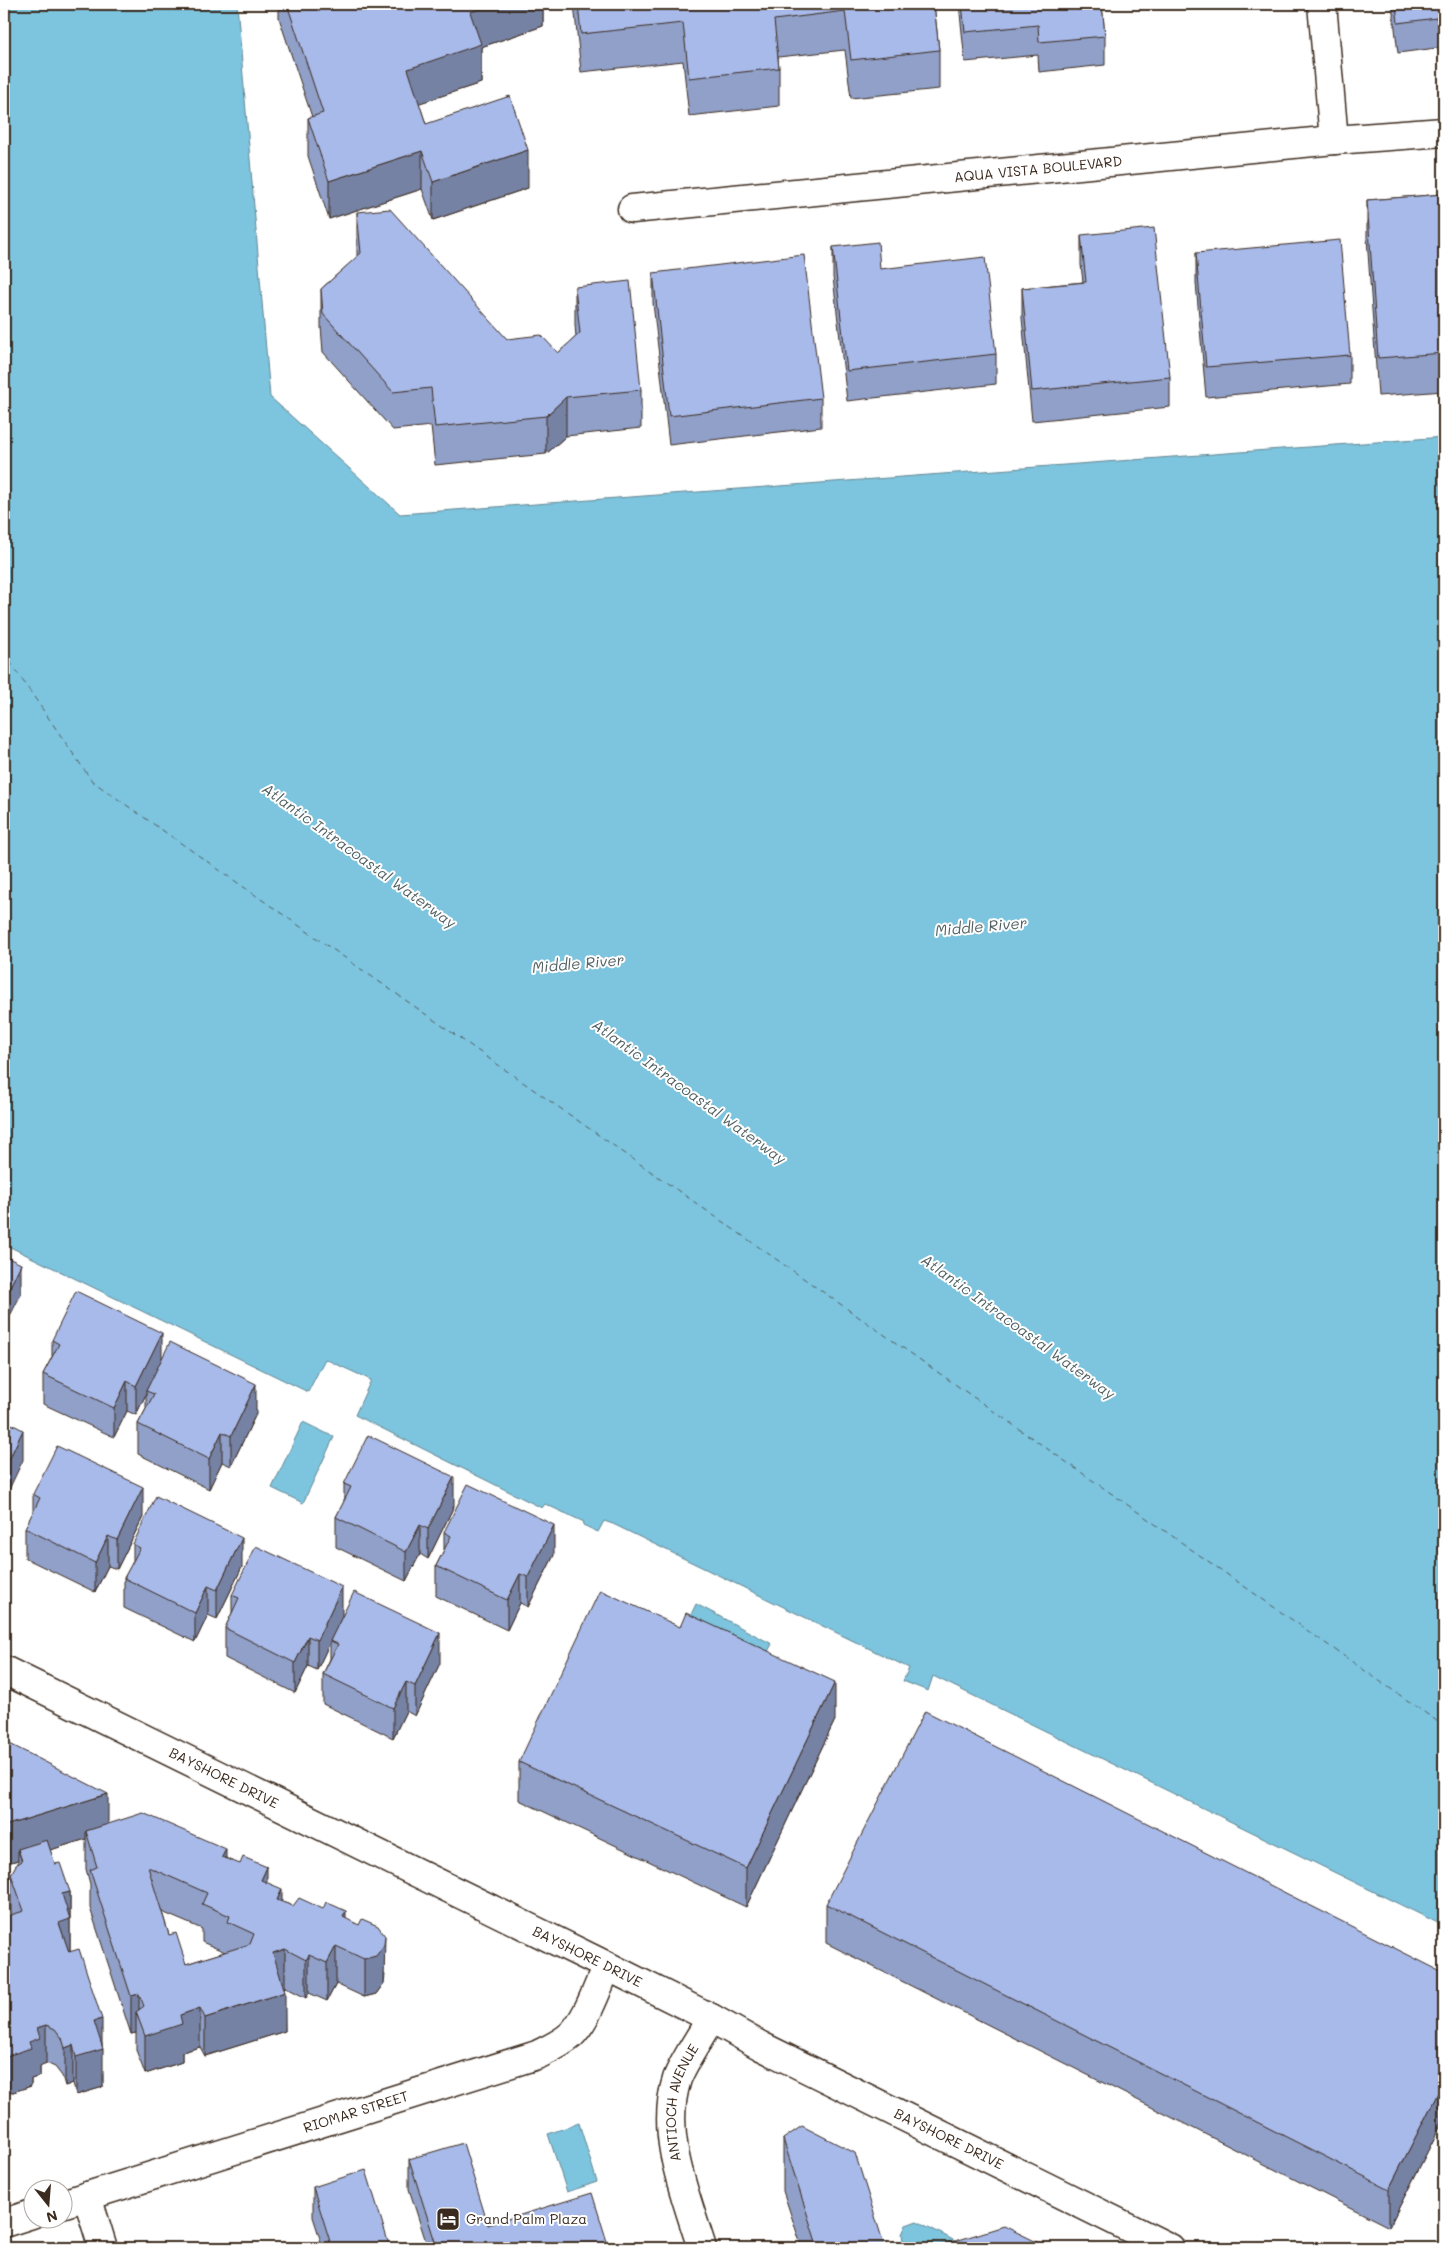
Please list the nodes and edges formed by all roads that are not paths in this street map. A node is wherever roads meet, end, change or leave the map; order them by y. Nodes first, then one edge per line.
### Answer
1 (1322, 4) edge
2 (1444, 132) edge
3 (1334, 140) junction
4 (632, 209) dead end
5 (4, 1670) edge
6 (607, 1966) junction
7 (711, 2018) junction
8 (75, 2200) edge
9 (22, 2218) edge
10 (4, 2224) edge
11 (103, 2248) edge
12 (702, 2248) edge
13 (1170, 2248) edge

1 - 3 street
2 - 3 street, AQUA VISTA BOULEVARD
3 - 4 street, AQUA VISTA BOULEVARD
5 - 6 street, BAYSHORE DRIVE
6 - 7 street, BAYSHORE DRIVE
6 - 8 street, RIOMAR STREET
7 - 12 street, ANTIOCH AVENUE
7 - 13 street, BAYSHORE DRIVE
8 - 11 street
9 - 10 street

